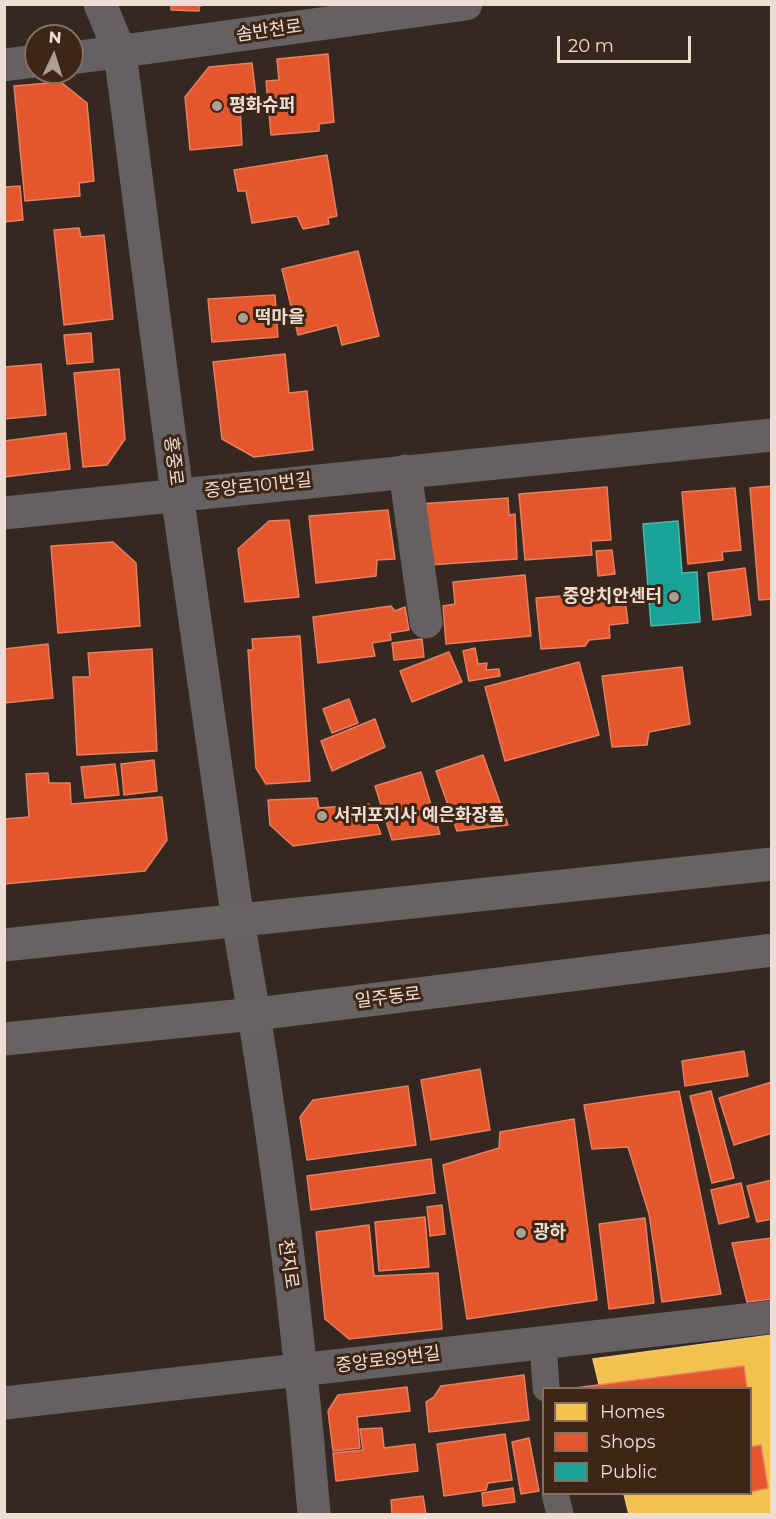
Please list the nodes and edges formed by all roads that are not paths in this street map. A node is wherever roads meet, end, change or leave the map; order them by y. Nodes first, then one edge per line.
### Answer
1 (99, 4) edge
2 (445, 6) edge
3 (120, 52) junction
4 (84, 56) edge
5 (24, 62) edge
6 (4, 65) edge
7 (771, 435) edge
8 (405, 471) junction
9 (177, 494) junction
10 (4, 513) edge
11 (426, 622) dead end
12 (771, 864) edge
13 (238, 921) junction
14 (4, 945) edge
15 (771, 950) edge
16 (255, 1014) junction
17 (4, 1039) edge
18 (771, 1317) edge
19 (543, 1341) junction
20 (302, 1370) junction
21 (546, 1387) edge
22 (4, 1403) edge
23 (555, 1495) edge
24 (314, 1515) edge
25 (560, 1515) edge

1 - 3 street, 홍중로
2 - 3 street, 솜반천로
3 - 4 street, 솜반천로
3 - 9 street, 홍중로
5 - 6 street
7 - 8 street, 중앙로101번길
8 - 9 street, 중앙로101번길
8 - 11 street
9 - 10 street, 중앙로101번길
9 - 13 street, 홍중로
12 - 13 main road
13 - 14 main road
13 - 16 street, 홍중로
15 - 16 main road, 일주동로
16 - 17 main road, 일주동로
16 - 20 street, 천지로
18 - 19 street, 중앙로89번길
19 - 20 street, 중앙로89번길
19 - 21 lane
20 - 22 street, 중앙로89번길
20 - 24 street, 천지로
23 - 25 lane

